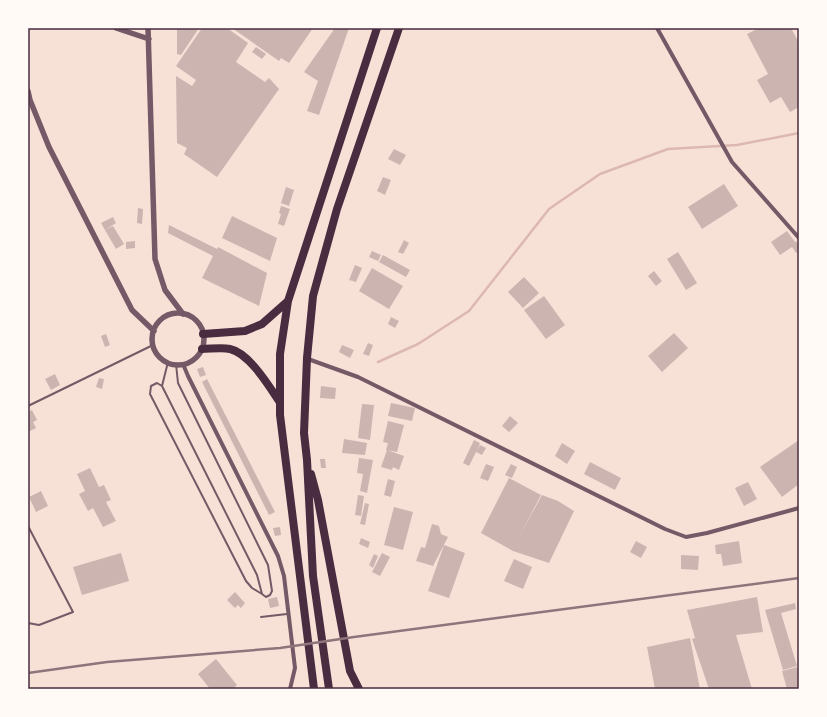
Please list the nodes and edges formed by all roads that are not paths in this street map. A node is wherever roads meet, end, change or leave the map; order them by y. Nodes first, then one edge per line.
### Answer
1 (116, 28) edge
2 (148, 28) edge
3 (377, 28) edge
4 (399, 28) edge
5 (657, 28) edge
6 (149, 39) junction
7 (28, 91) edge
8 (799, 238) edge
9 (288, 301) junction
10 (183, 314) junction
11 (154, 331) junction
12 (203, 334) junction
13 (153, 345) junction
14 (202, 349) junction
15 (307, 358) junction
16 (168, 362) junction
17 (176, 364) junction
18 (183, 364) junction
19 (162, 386) junction
20 (279, 401) junction
21 (28, 406) edge
22 (307, 460) junction
23 (799, 508) edge
24 (28, 526) edge
25 (262, 594) junction
26 (288, 614) junction
27 (261, 617) dead end
28 (28, 623) edge
29 (290, 689) edge
30 (314, 689) edge
31 (329, 689) edge
32 (359, 689) edge

1 - 6 street
2 - 6 street
3 - 9 highway
4 - 15 highway
5 - 8 street
6 - 10 street
7 - 11 street
9 - 12 highway
9 - 20 highway
10 - 11 street
10 - 12 street
11 - 13 street
12 - 14 street
13 - 16 street
13 - 21 lane
14 - 18 street
14 - 20 highway
15 - 22 highway
15 - 23 street
16 - 17 street
16 - 19 lane
17 - 18 street
17 - 25 lane
18 - 26 street
19 - 25 lane
19 - 25 lane
20 - 30 highway
22 - 31 highway
22 - 32 highway
24 - 28 lane
26 - 27 lane
26 - 29 street

